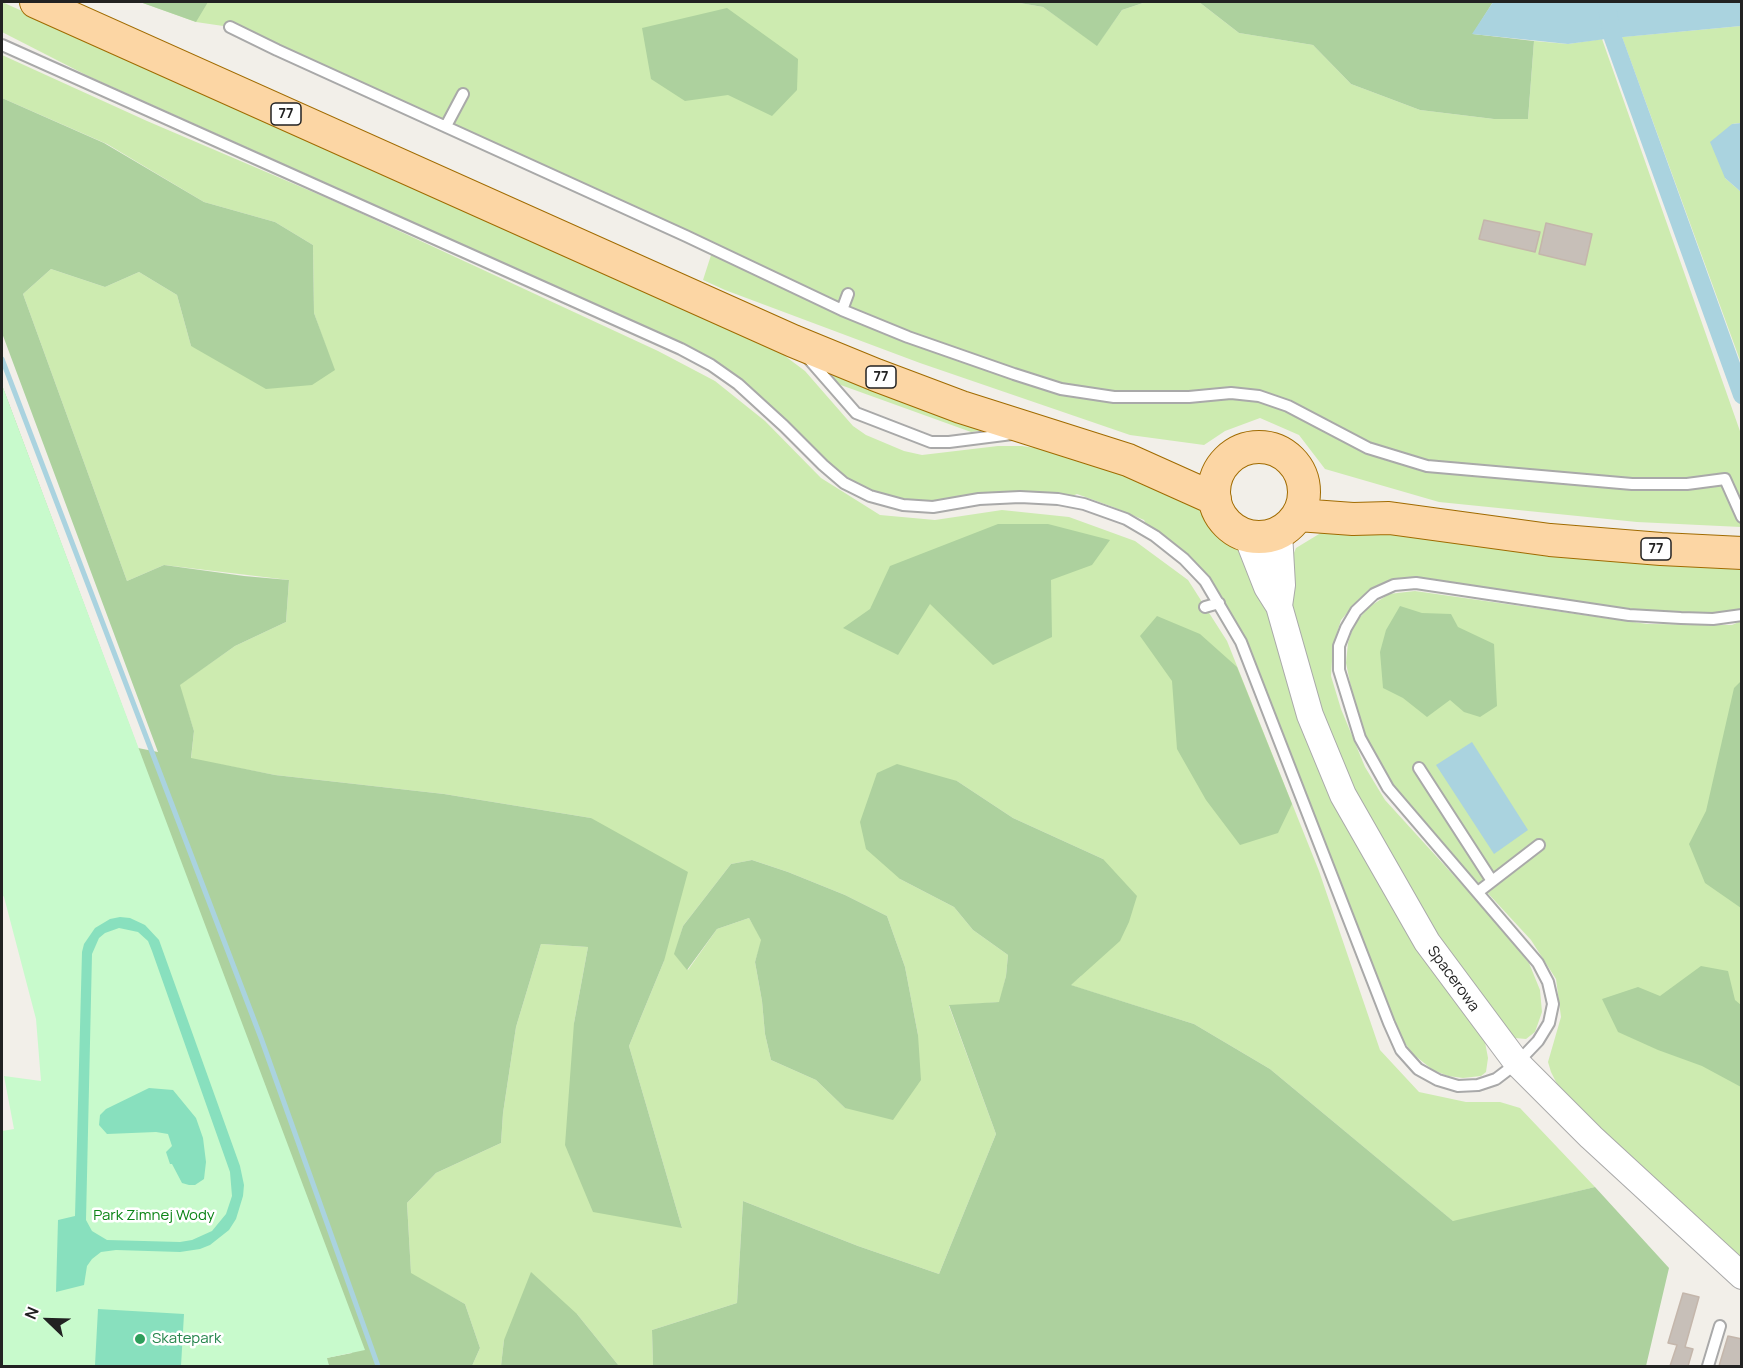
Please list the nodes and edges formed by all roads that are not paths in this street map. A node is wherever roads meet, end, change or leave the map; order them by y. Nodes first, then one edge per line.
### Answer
1 (36, 2) edge
2 (230, 27) dead end
3 (2, 45) edge
4 (463, 94) dead end
5 (446, 126) junction
6 (848, 294) dead end
7 (843, 310) junction
8 (767, 330) junction
9 (1062, 440) junction
10 (1128, 460) junction
11 (1222, 467) junction
12 (1215, 499) junction
13 (1294, 512) junction
14 (1742, 517) edge
15 (1247, 536) junction
16 (1730, 552) edge
17 (1220, 603) junction
18 (1279, 606) junction
19 (1205, 607) dead end
20 (1742, 615) edge
21 (1419, 768) dead end
22 (1539, 845) dead end
23 (1492, 881) junction
24 (1478, 892) junction
25 (1517, 1063) junction
26 (1742, 1276) edge
27 (1720, 1326) dead end
28 (1708, 1366) edge

1 - 8 main road, 77
2 - 5 lane
3 - 17 lane
4 - 5 lane
5 - 7 lane
6 - 7 lane
7 - 14 lane
8 - 9 main road, 77
8 - 9 lane
9 - 10 main road, 77
10 - 11 main road, 77
10 - 12 main road, 77
11 - 12 main road
11 - 13 main road
12 - 15 main road
13 - 15 main road, 77
13 - 16 main road, 77
13 - 18 street, Spacerowa
15 - 18 street, Spacerowa
17 - 19 lane
17 - 25 lane
18 - 25 street, Spacerowa
20 - 24 lane
21 - 23 lane
22 - 23 lane
23 - 24 lane
24 - 25 lane
25 - 26 street, Spacerowa
27 - 28 lane

